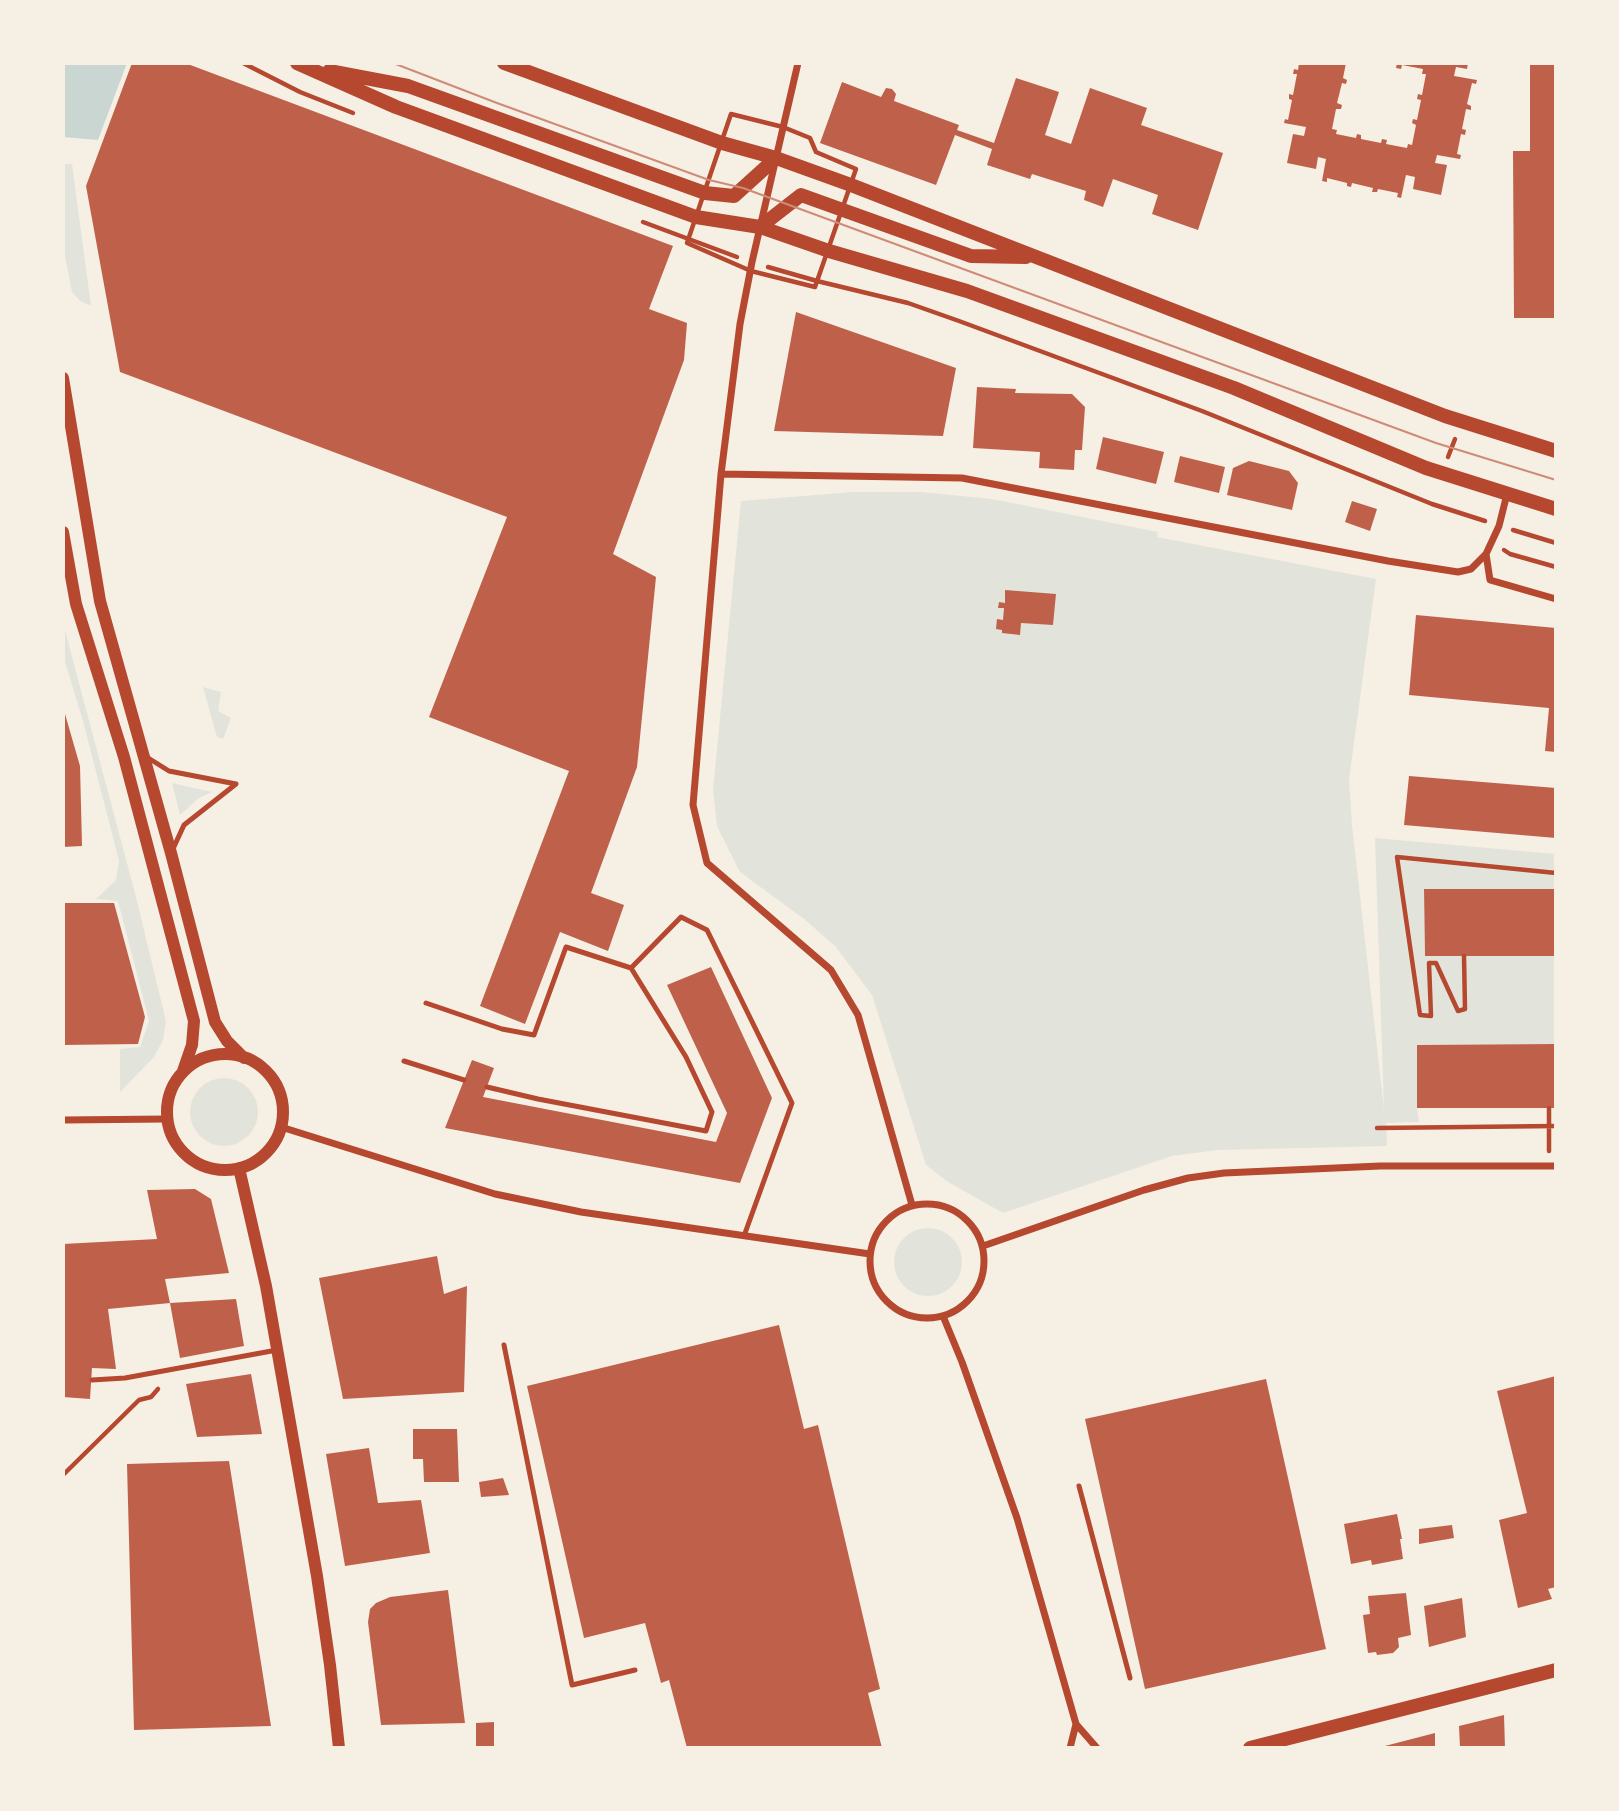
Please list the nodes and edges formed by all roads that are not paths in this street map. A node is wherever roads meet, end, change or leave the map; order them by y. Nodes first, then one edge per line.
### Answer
1 (504, 63) edge
2 (798, 63) edge
3 (300, 65) edge
4 (776, 158) junction
5 (760, 227) junction
6 (1038, 258) junction
7 (63, 378) edge
8 (1556, 451) edge
9 (721, 474) junction
10 (1507, 495) junction
11 (1556, 509) edge
12 (63, 532) edge
13 (1486, 554) junction
14 (1556, 599) edge
15 (142, 754) junction
16 (171, 853) junction
17 (631, 968) junction
18 (426, 1003) dead end
19 (244, 1058) junction
20 (404, 1061) dead end
21 (183, 1071) junction
22 (464, 1080) dead end
23 (487, 1087) dead end
24 (167, 1119) junction
25 (63, 1120) edge
26 (281, 1127) junction
27 (1553, 1166) edge
28 (239, 1168) junction
29 (912, 1205) junction
30 (744, 1236) junction
31 (983, 1246) junction
32 (870, 1254) junction
33 (943, 1316) junction
34 (504, 1345) dead end
35 (277, 1350) junction
36 (92, 1380) dead end
37 (1079, 1486) dead end
38 (635, 1670) dead end
39 (1556, 1670) edge
40 (1130, 1678) dead end
41 (1076, 1724) junction
42 (339, 1748) edge
43 (1070, 1748) edge
44 (1097, 1748) edge
45 (1250, 1748) edge

1 - 4 main road
2 - 4 street
3 - 4 main road
3 - 5 main road
4 - 5 street
4 - 6 main road
5 - 6 main road
5 - 9 street
5 - 10 main road
6 - 8 main road
7 - 15 street
9 - 13 street
9 - 29 street
10 - 11 main road
10 - 13 street
12 - 21 street
13 - 14 street
15 - 16 street
15 - 16 lane
16 - 19 street
17 - 18 lane
17 - 23 lane
17 - 30 lane
19 - 21 street
19 - 26 street
20 - 22 lane
21 - 24 street
24 - 25 street
24 - 28 street
26 - 28 street
26 - 30 street
27 - 31 street
28 - 35 street
29 - 31 street
29 - 32 street
30 - 32 street
31 - 33 street
32 - 33 street
33 - 41 street
34 - 38 lane
35 - 36 lane
35 - 42 street
37 - 40 lane
39 - 45 main road
41 - 43 street
41 - 44 street

